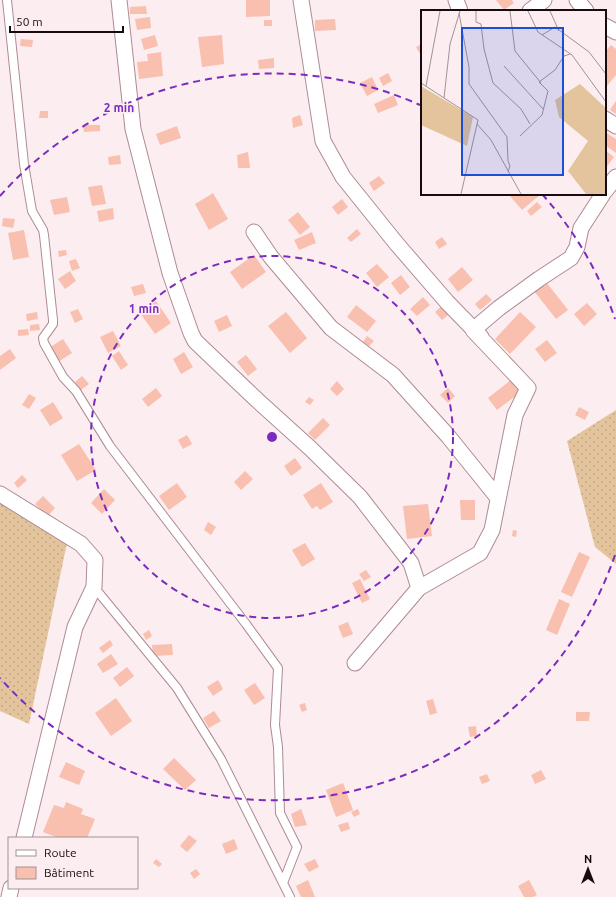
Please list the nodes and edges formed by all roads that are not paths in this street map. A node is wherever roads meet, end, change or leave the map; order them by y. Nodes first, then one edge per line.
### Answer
1 (6, 0) edge
2 (119, 0) edge
3 (301, 0) edge
4 (456, 0) edge
5 (544, 0) edge
6 (577, 0) edge
7 (592, 0) edge
8 (460, 10) edge
9 (531, 10) edge
10 (585, 10) edge
11 (593, 10) edge
12 (606, 27) edge
13 (616, 32) edge
14 (606, 120) edge
15 (616, 126) edge
16 (616, 177) edge
17 (606, 190) edge
18 (602, 195) edge
19 (254, 232) dead end
20 (473, 330) junction
21 (0, 494) edge
22 (498, 498) junction
23 (94, 587) junction
24 (419, 588) junction
25 (355, 663) dead end
26 (24, 837) edge
27 (284, 883) junction
28 (290, 897) edge

1 - 27 lane
2 - 24 street
3 - 20 street
4 - 8 street
5 - 9 street
6 - 10 street
7 - 11 street
12 - 13 street
14 - 15 street
16 - 17 street
18 - 20 street
19 - 22 street
20 - 22 street
21 - 23 street
22 - 24 street
23 - 26 street
23 - 27 lane
24 - 25 street
27 - 28 lane

